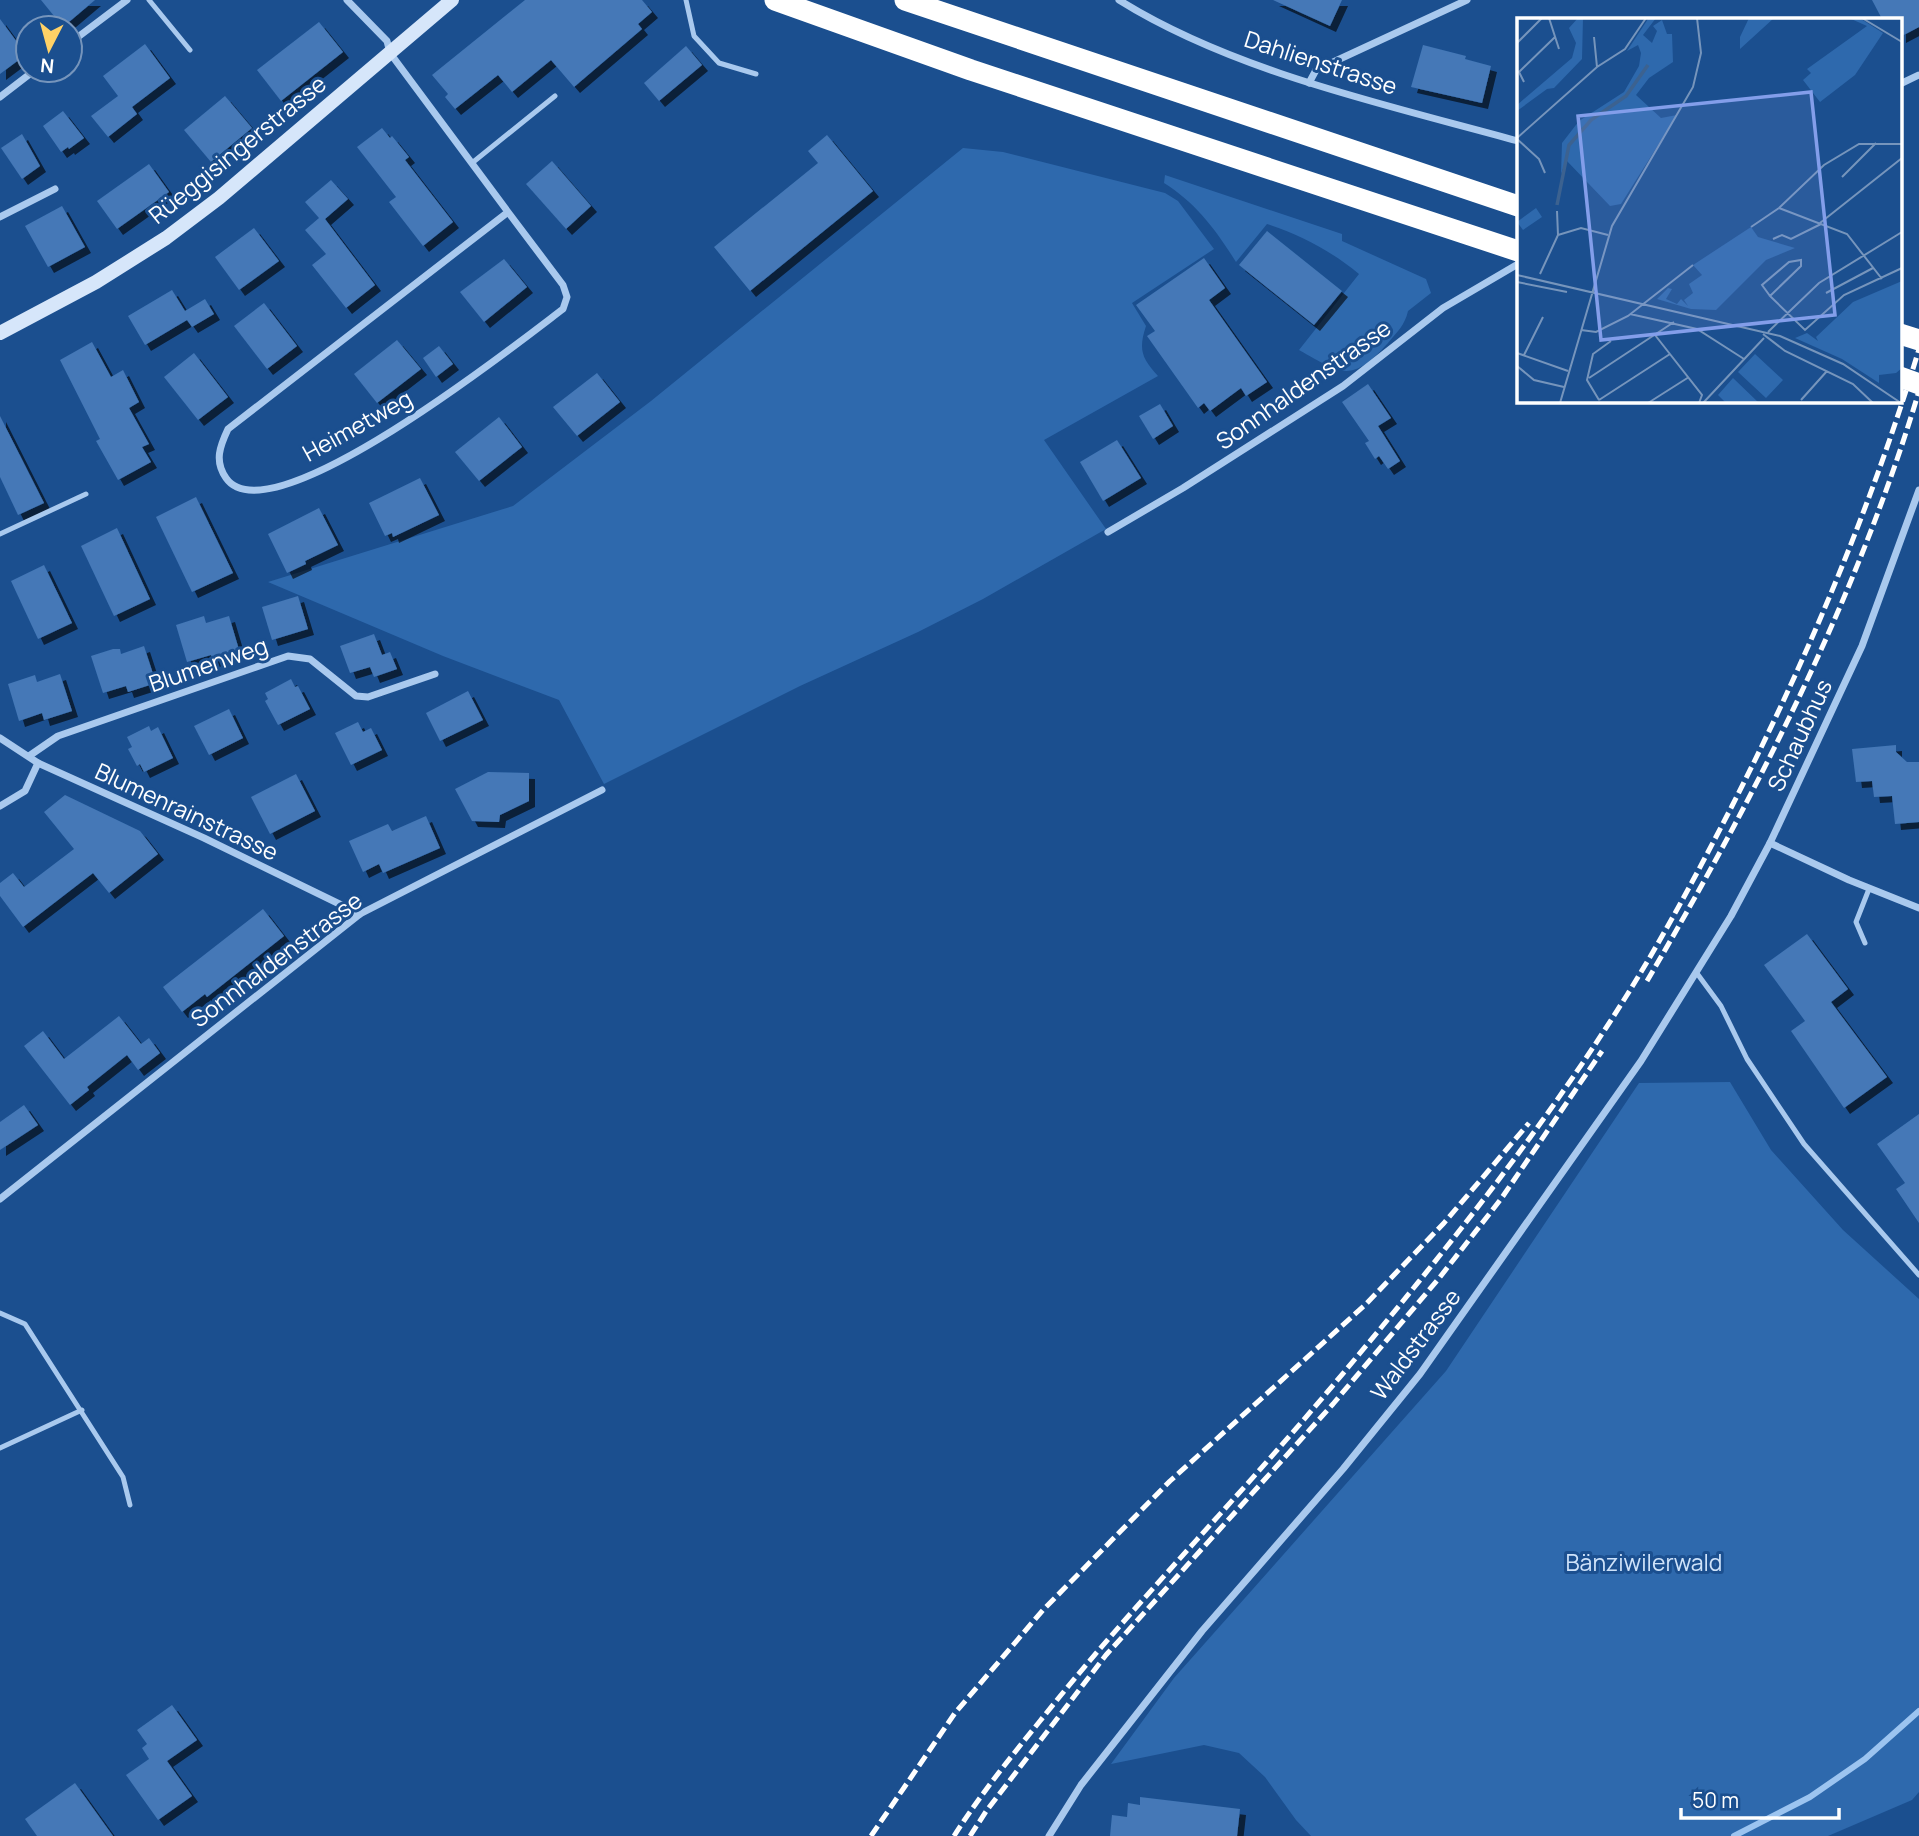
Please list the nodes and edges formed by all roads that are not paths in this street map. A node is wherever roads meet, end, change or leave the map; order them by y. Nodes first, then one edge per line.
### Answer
1 (127, 0) edge
2 (149, 0) edge
3 (346, 0) edge
4 (452, 0) edge
5 (686, 0) edge
6 (775, 0) edge
7 (905, 0) edge
8 (1119, 0) edge
9 (1466, 0) edge
10 (84, 32) edge
11 (190, 50) dead end
12 (390, 52) junction
13 (755, 74) dead end
14 (1919, 75) edge
15 (1308, 83) junction
16 (1902, 83) edge
17 (17, 84) edge
18 (555, 96) dead end
19 (0, 97) edge
20 (1517, 141) edge
21 (472, 163) junction
22 (55, 189) dead end
23 (1517, 206) edge
24 (509, 212) junction
25 (0, 217) edge
26 (1517, 251) edge
27 (1517, 265) edge
28 (0, 333) edge
29 (1902, 335) edge
30 (1919, 340) edge
31 (1902, 378) edge
32 (1919, 384) edge
33 (1919, 490) edge
34 (86, 494) dead end
35 (1108, 532) dead end
36 (0, 534) edge
37 (435, 674) dead end
38 (0, 738) edge
39 (29, 756) junction
40 (38, 763) junction
41 (602, 790) dead end
42 (0, 806) edge
43 (1770, 843) junction
44 (1869, 888) junction
45 (1919, 908) edge
46 (360, 915) junction
47 (1865, 943) dead end
48 (1696, 972) junction
49 (0, 1199) edge
50 (1919, 1275) edge
51 (0, 1313) edge
52 (82, 1410) junction
53 (0, 1448) edge
54 (130, 1505) dead end
55 (1049, 1836) edge

1 - 10 street
2 - 11 lane
3 - 12 street, Heimetweg
4 - 12 street, Rüeggisingerstrasse
5 - 13 lane
6 - 26 highway
7 - 23 highway
8 - 15 street, Dahlienstrasse
9 - 15 street
12 - 21 street, Heimetweg
12 - 28 street, Rüeggisingerstrasse
14 - 16 street
15 - 20 street, Dahlienstrasse
17 - 19 street
18 - 21 lane
21 - 24 street, Heimetweg
22 - 25 street
24 - 24 street, Heimetweg
27 - 35 street, Sonnhaldenstrasse
29 - 30 highway
31 - 32 highway
33 - 43 street, Schaubhus
34 - 36 lane
37 - 39 street, Blumenweg
38 - 39 street, Blumenrainstrasse
39 - 40 street, Blumenrainstrasse
40 - 42 street
40 - 46 street, Blumenrainstrasse
41 - 46 street, Sonnhaldenstrasse
43 - 44 street
43 - 48 street, Waldstrasse
44 - 45 street
44 - 47 lane
46 - 49 street, Sonnhaldenstrasse
48 - 50 lane
48 - 55 street, Waldstrasse
51 - 52 lane
52 - 53 lane
52 - 54 lane

